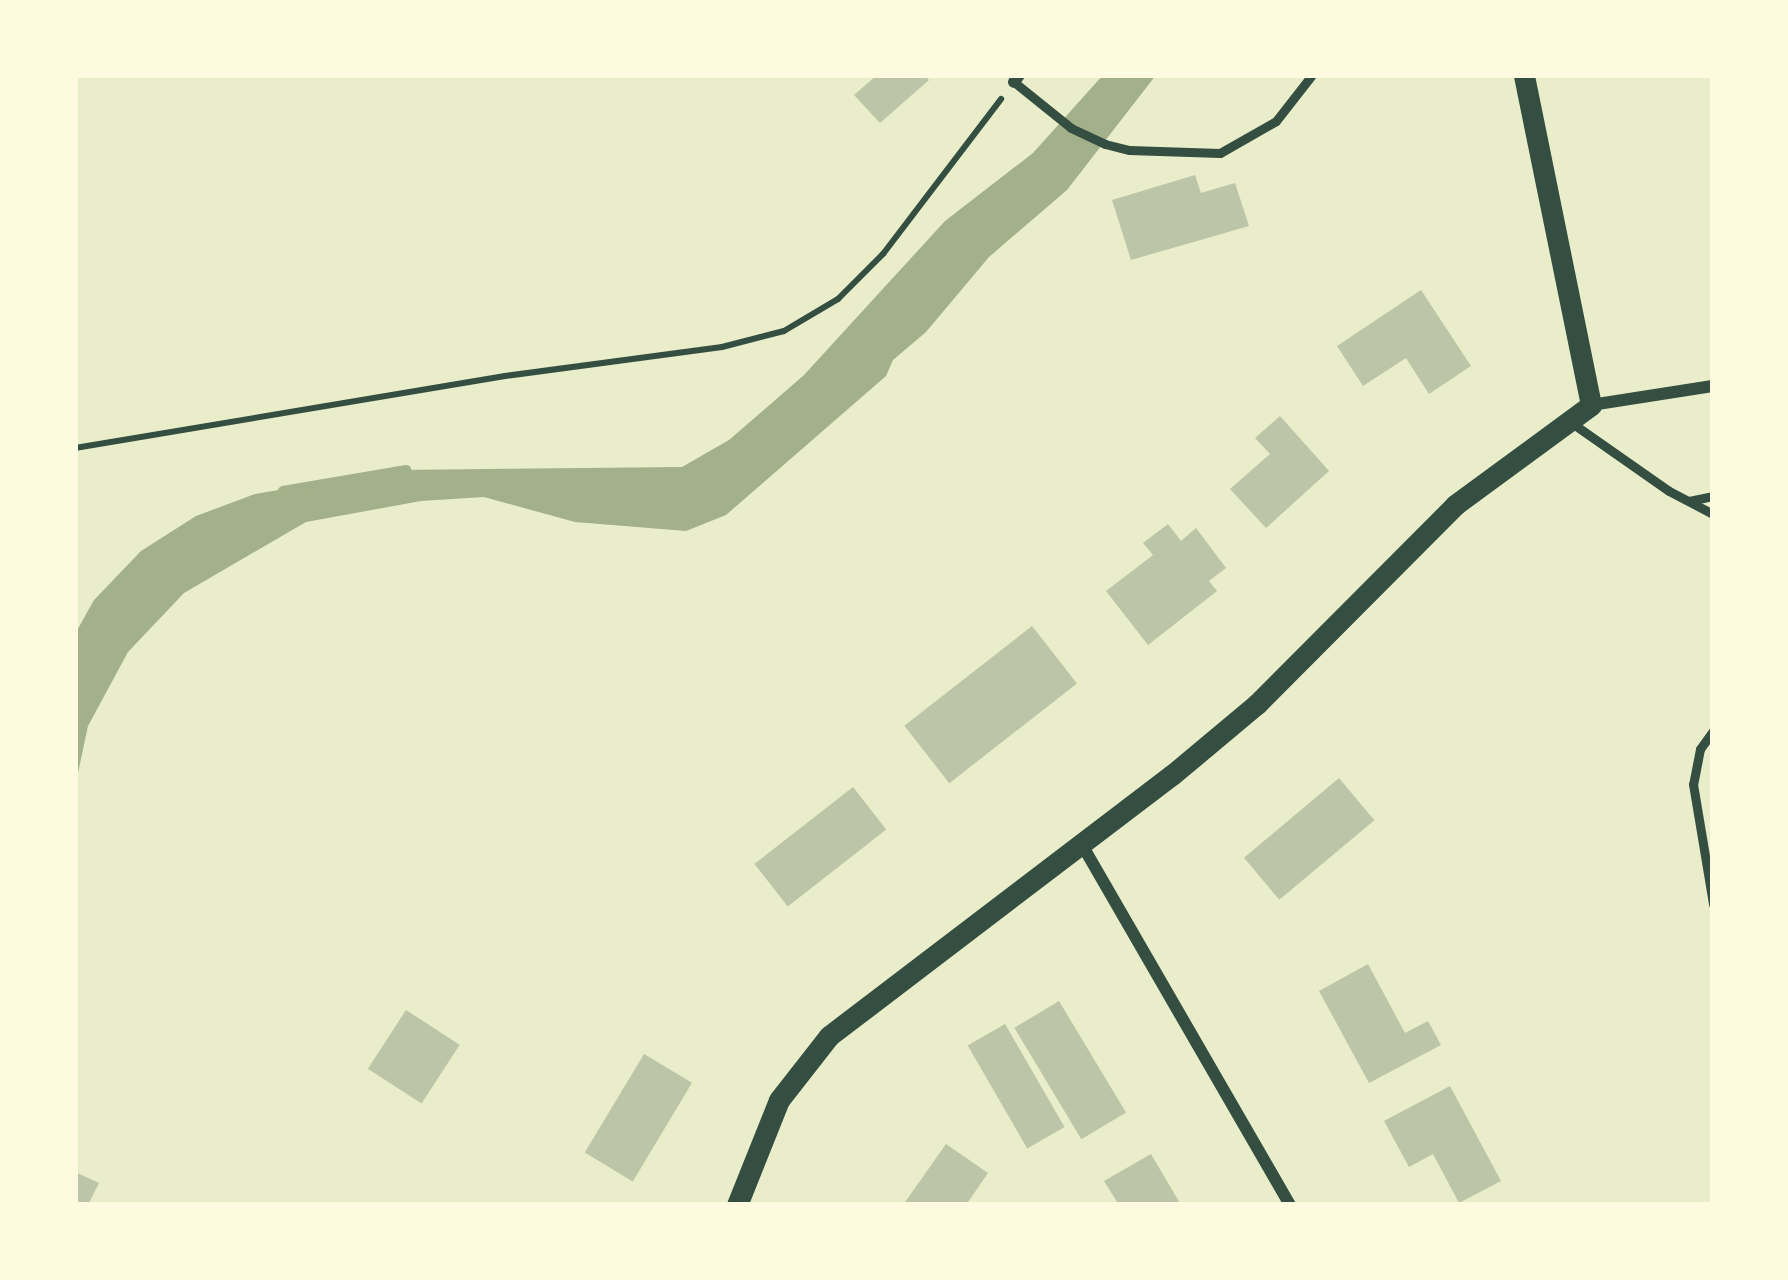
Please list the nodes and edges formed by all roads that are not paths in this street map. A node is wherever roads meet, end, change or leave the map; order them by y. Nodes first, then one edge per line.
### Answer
1 (1312, 75) edge
2 (1524, 75) edge
3 (1016, 78) edge
4 (1713, 386) edge
5 (1592, 405) junction
6 (1569, 421) junction
7 (1713, 496) edge
8 (1689, 501) junction
9 (1713, 514) edge
10 (1713, 731) edge
11 (1081, 843) junction
12 (1713, 904) edge
13 (737, 1205) edge
14 (1290, 1205) edge

1 - 3 lane
2 - 5 street
4 - 5 street
5 - 6 street
6 - 8 lane
6 - 11 street
7 - 8 lane
8 - 9 lane
10 - 12 lane
11 - 13 street
11 - 14 street

